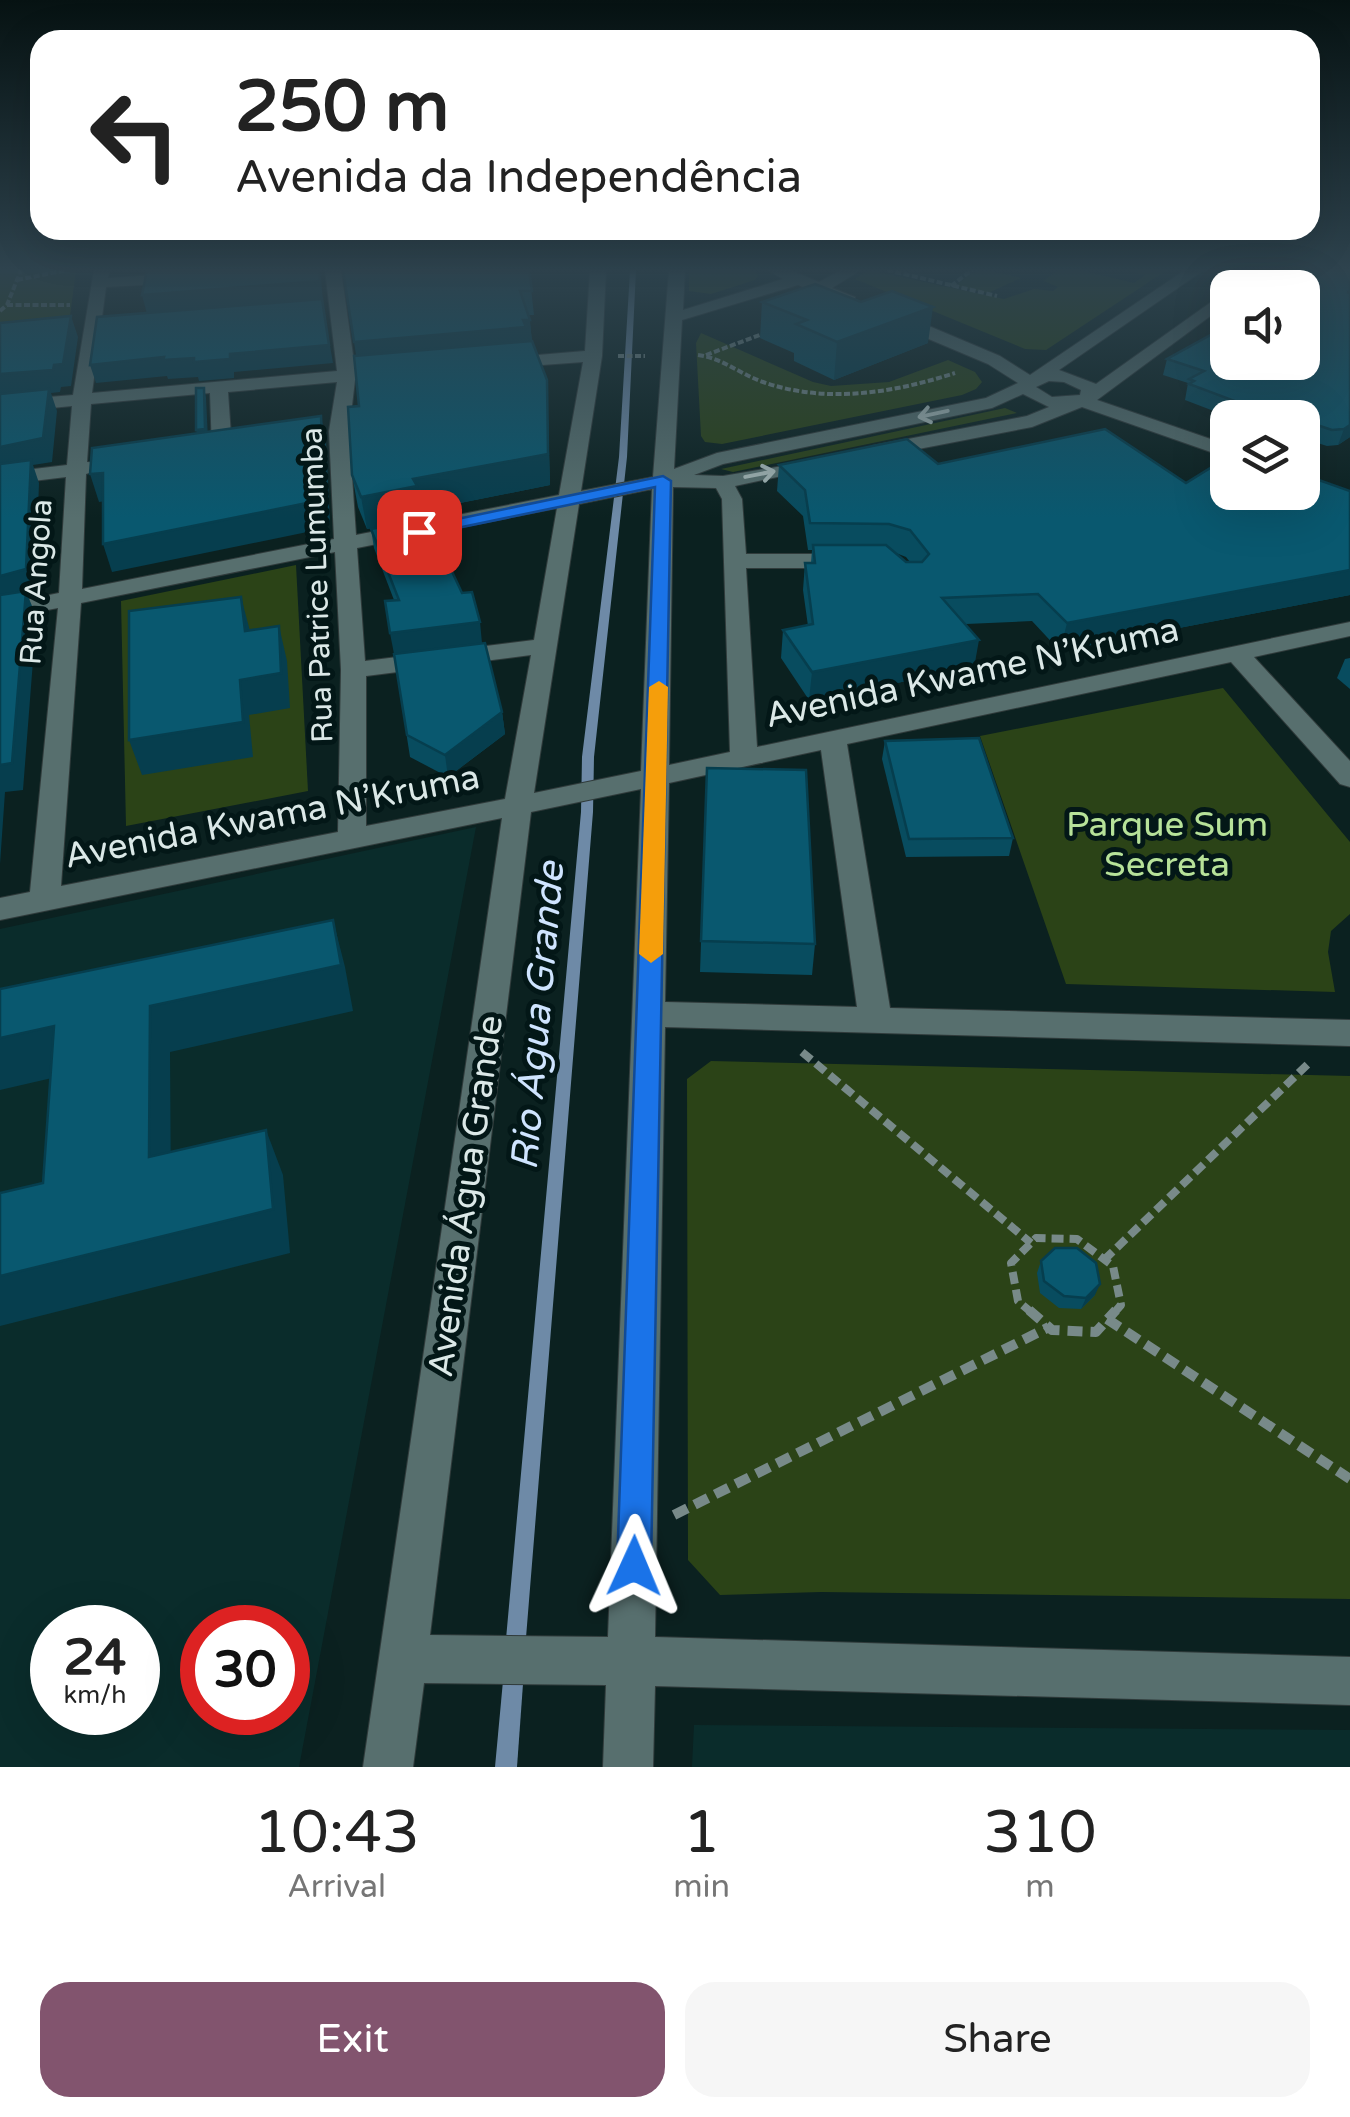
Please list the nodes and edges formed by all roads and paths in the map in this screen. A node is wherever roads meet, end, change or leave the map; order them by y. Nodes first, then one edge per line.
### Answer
1 (87, 352) edge
2 (340, 352) edge
3 (594, 352) edge
4 (698, 352) edge
5 (976, 352) edge
6 (1092, 352) edge
7 (1130, 352) edge
8 (690, 355) junction
9 (594, 356) junction
10 (994, 360) junction
11 (480, 365) edge
12 (423, 369) edge
13 (348, 375) junction
14 (1030, 382) junction
15 (219, 386) junction
16 (83, 397) junction
17 (1082, 400) junction
18 (0, 407) edge
19 (1210, 446) edge
20 (222, 449) edge
21 (112, 465) edge
22 (76, 470) junction
23 (0, 479) edge
24 (722, 482) junction
25 (652, 484) junction
26 (579, 499) junction
27 (344, 546) junction
28 (735, 561) junction
29 (884, 561) edge
30 (70, 598) junction
31 (0, 612) edge
32 (1350, 629) edge
33 (542, 646) junction
34 (1236, 652) junction
35 (353, 670) junction
36 (833, 738) junction
37 (744, 756) junction
38 (657, 776) junction
39 (1350, 778) edge
40 (608, 786) joint
41 (518, 806) junction
42 (352, 840) junction
43 (44, 899) junction
44 (0, 909) edge
45 (649, 1014) junction
46 (758, 1016) junction
47 (875, 1019) junction
48 (1345, 1033) edge
49 (1031, 1244) junction
50 (1104, 1260) junction
51 (1107, 1320) junction
52 (1048, 1327) junction
53 (1350, 1479) edge
54 (635, 1535) junction
55 (402, 1658) junction
56 (631, 1660) junction
57 (1350, 1681) edge
58 (388, 1767) edge
59 (628, 1767) edge

1 - 16 street, Rua Angola
2 - 13 street, Rua Patrice Lumumba
3 - 9 street, Avenida Água Grande
4 - 8 path
5 - 10 street
6 - 14 street
7 - 17 street
8 - 9 path
8 - 10 path
8 - 25 street
9 - 11 street
9 - 26 street, Avenida Água Grande
10 - 14 street
12 - 13 street
13 - 15 street
13 - 27 street, Rua Patrice Lumumba
14 - 17 street
14 -> 25 street
15 - 16 street
15 - 20 street
16 - 18 street
16 - 22 street, Rua Angola
17 - 19 street
24 -> 17 street
21 - 22 street
22 - 23 street
22 - 30 street, Rua Angola
24 - 25 street
24 - 28 street
25 - 26 street
25 - 38 street
26 - 27 street
26 - 33 street, Avenida Água Grande
27 - 30 street
27 - 35 street, Rua Patrice Lumumba
28 - 29 street
28 - 37 street
30 - 31 street
30 - 43 street, Rua Angola
32 - 34 street, Avenida Kwame N’Kruma
33 - 35 street
33 - 41 street, Avenida Água Grande
34 - 36 street, Avenida Kwame N’Kruma
34 - 39 street
35 - 42 street, Rua Patrice Lumumba
36 - 37 street, Avenida Kwame N’Kruma
36 - 47 street
37 - 38 street, Avenida Kwame N’Kruma
38 - 40 street, Avenida Kwame N’Kruma
38 - 45 street
40 - 41 street, Avenida Kwama N’Kruma
41 - 42 street, Avenida Kwama N’Kruma
41 - 55 street, Avenida Água Grande
42 - 43 street, Avenida Kwama N’Kruma
43 - 44 street, Avenida Kwama N’Kruma
45 - 46 street
45 - 54 street
46 - 47 street
46 - 49 path
47 - 48 street
48 - 50 path
49 - 50 path
49 - 52 path
50 - 51 path
51 - 52 path
51 - 53 path
52 - 54 path
54 - 56 street
55 - 56 street
55 - 58 street, Avenida Água Grande
56 - 57 street
56 - 59 street

